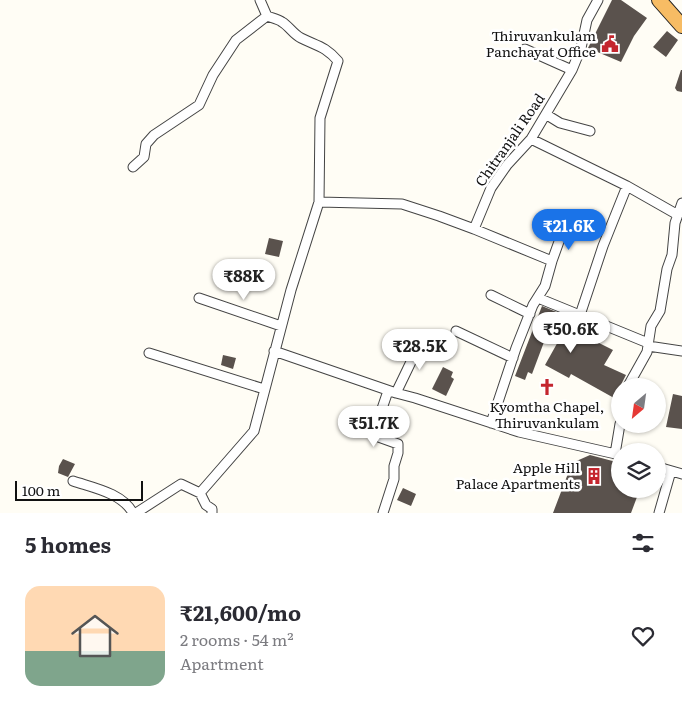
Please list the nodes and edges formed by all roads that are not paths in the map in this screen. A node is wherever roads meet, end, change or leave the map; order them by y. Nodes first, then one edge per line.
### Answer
1 (260, 0) edge
2 (598, 0) edge
3 (659, 0) edge
4 (267, 16) junction
5 (682, 26) edge
6 (525, 49) dead end
7 (572, 70) junction
8 (547, 115) junction
9 (590, 131) dead end
10 (531, 139) junction
11 (133, 167) dead end
12 (627, 186) junction
13 (319, 202) junction
14 (682, 203) edge
15 (678, 215) junction
16 (474, 229) junction
17 (564, 230) dead end
18 (552, 261) junction
19 (491, 294) dead end
20 (199, 298) dead end
21 (538, 298) junction
22 (530, 314) junction
23 (580, 315) junction
24 (281, 326) junction
25 (456, 331) dead end
26 (422, 339) dead end
27 (648, 344) junction
28 (274, 351) junction
29 (682, 351) edge
30 (149, 353) dead end
31 (513, 358) junction
32 (632, 378) edge
33 (264, 389) junction
34 (392, 392) junction
35 (491, 423) junction
36 (611, 453) edge
37 (666, 468) edge
38 (671, 470) junction
39 (682, 474) edge
40 (73, 481) dead end
41 (200, 493) junction
42 (134, 513) edge
43 (212, 513) edge
44 (383, 513) edge
45 (659, 513) edge

1 - 4 street
2 - 7 street, Chitranjali Road
3 - 5 highway
4 - 11 street
4 - 13 street
6 - 7 street
7 - 8 street, Chitranjali Road
8 - 9 street
8 - 10 street, Chitranjali Road
10 - 12 street
10 - 16 street, Chitranjali Road
12 - 15 street
12 - 23 street
13 - 16 street
13 - 24 street
14 - 15 street
15 - 27 street
16 - 18 street
17 - 18 street
18 - 21 street
19 - 22 street
20 - 24 street
21 - 22 street
21 - 23 street
22 - 31 street
23 - 27 street
24 - 28 street
25 - 31 street
26 - 34 street
27 - 29 street
27 - 32 street
28 - 33 street
28 - 34 street
30 - 33 street
31 - 35 street
33 - 41 street
34 - 35 street
34 - 44 street
35 - 36 street
37 - 38 street
38 - 39 street
38 - 45 street
40 - 42 street
41 - 42 street
41 - 43 street

